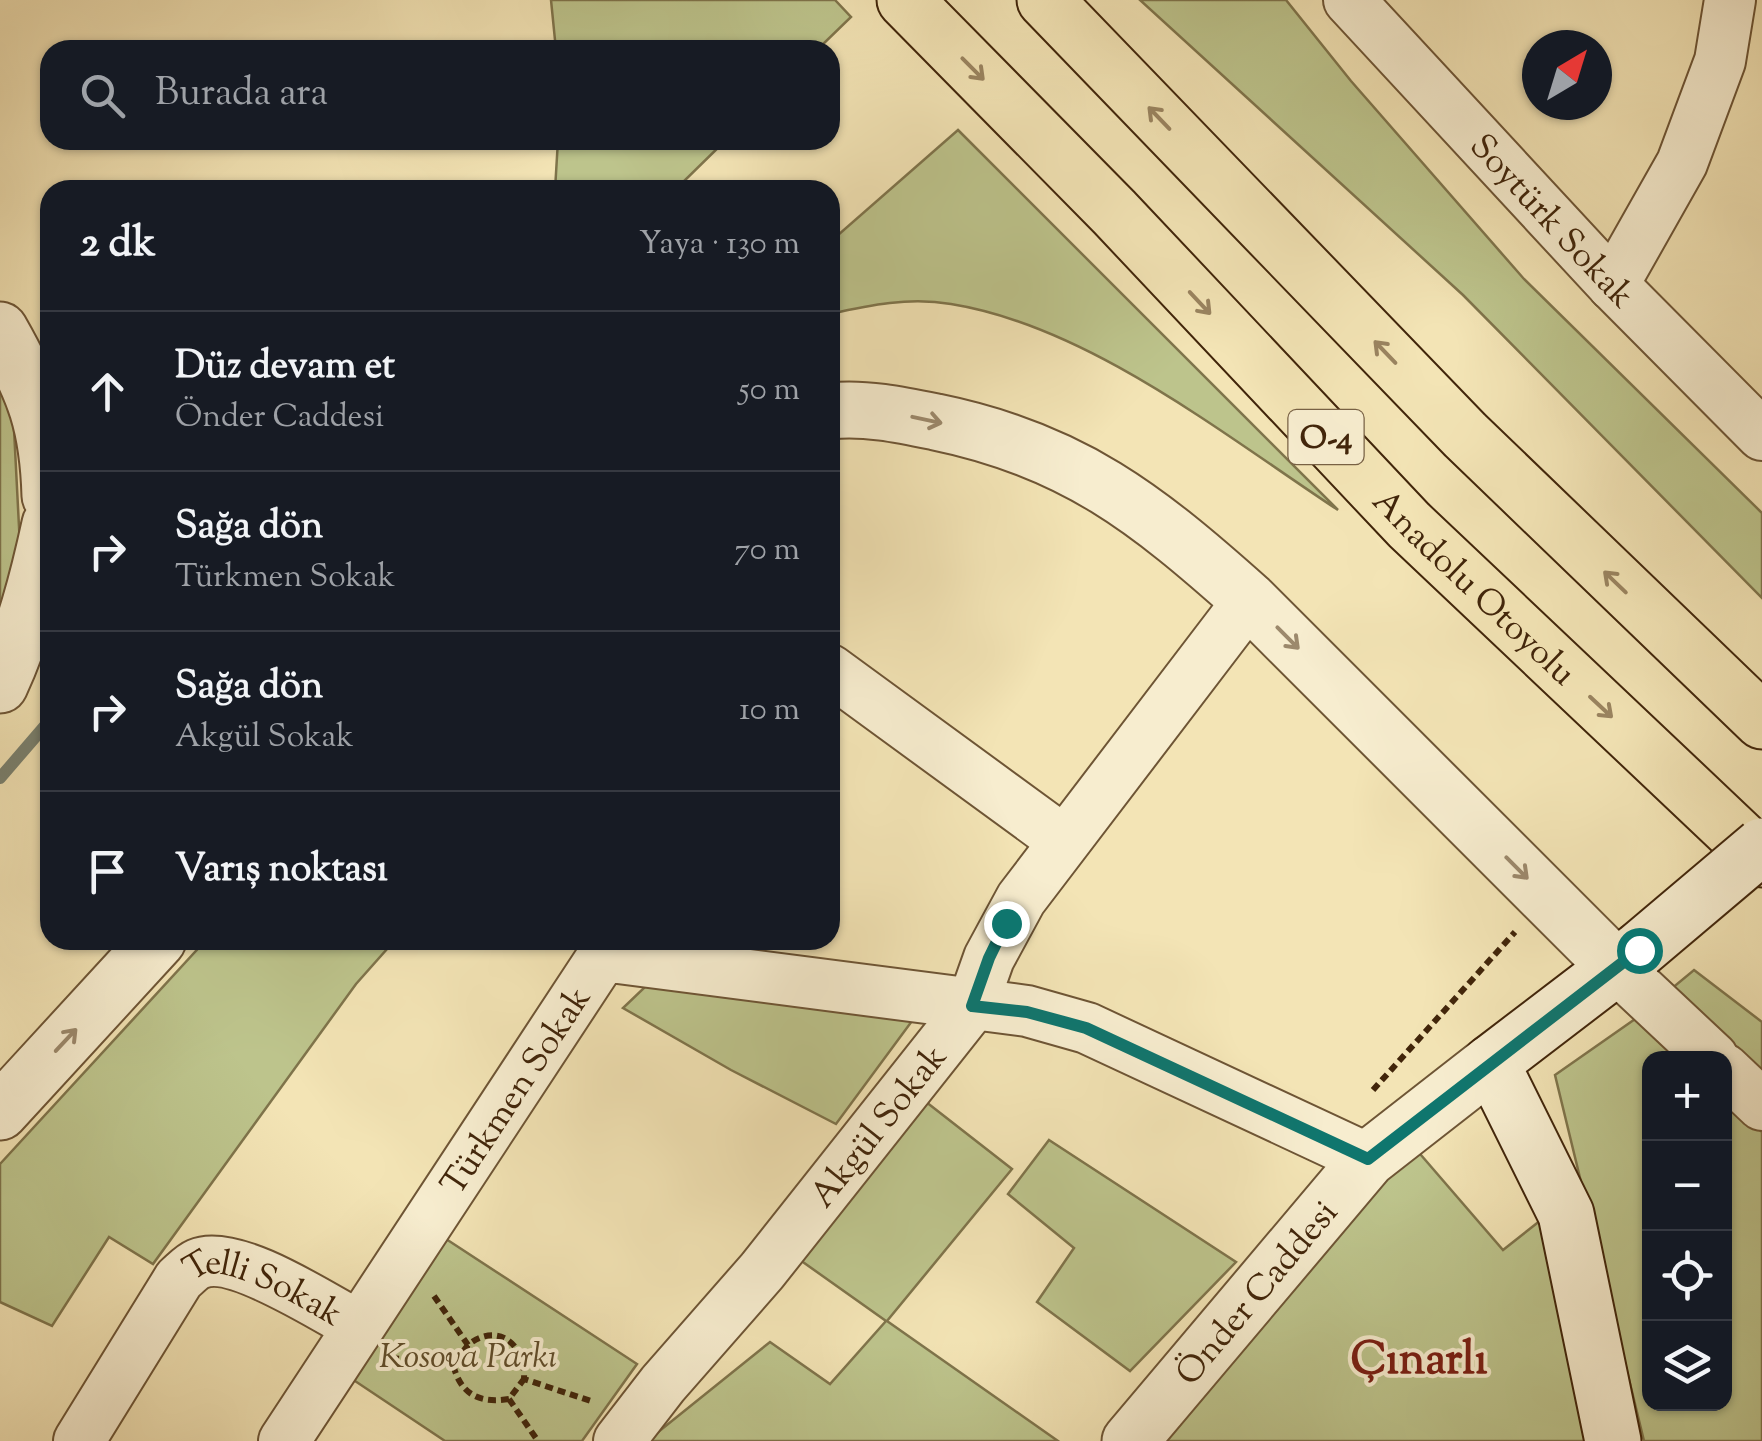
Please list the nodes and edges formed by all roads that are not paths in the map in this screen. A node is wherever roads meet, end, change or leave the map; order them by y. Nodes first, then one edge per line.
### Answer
1 (905, 0) edge
2 (1045, 0) edge
3 (1348, 0) edge
4 (1730, 0) edge
5 (1613, 284) junction
6 (0, 330) edge
7 (840, 412) edge
8 (40, 415) edge
9 (1762, 434) edge
10 (40, 566) edge
11 (1249, 600) junction
12 (840, 677) edge
13 (0, 685) edge
14 (1762, 721) edge
15 (1064, 841) junction
16 (1762, 846) edge
17 (1762, 859) edge
18 (149, 950) edge
19 (1628, 959) junction
20 (972, 1006) junction
21 (1707, 1051) edge
22 (1491, 1063) junction
23 (1732, 1076) edge
24 (1762, 1104) edge
25 (0, 1112) edge
26 (1368, 1159) junction
27 (358, 1326) junction
28 (628, 1428) edge
29 (78, 1441) edge
30 (284, 1441) edge
31 (1130, 1441) edge
32 (1614, 1441) edge

1 -> 17 highway, Anadolu Otoyolu / O-4
14 -> 2 highway
3 - 5 street, Soytürk Sokak
4 - 5 street
5 - 9 street, Soytürk Sokak
6 - 8 street
7 -> 11 street
10 - 13 street
11 - 15 street, Akgül Sokak
11 -> 19 street
12 - 15 street
15 - 20 street, Akgül Sokak
16 - 19 street, Önder Caddesi, bridge
25 -> 18 street
19 - 21 street
19 - 22 street, Önder Caddesi
20 - 26 street, Türkmen Sokak
20 - 27 street, Türkmen Sokak
20 - 28 street, Akgül Sokak
22 - 26 street, Önder Caddesi
22 - 32 street
23 - 24 street
26 - 31 street, Önder Caddesi
27 - 29 street, Telli Sokak
27 - 30 street, Türkmen Sokak

